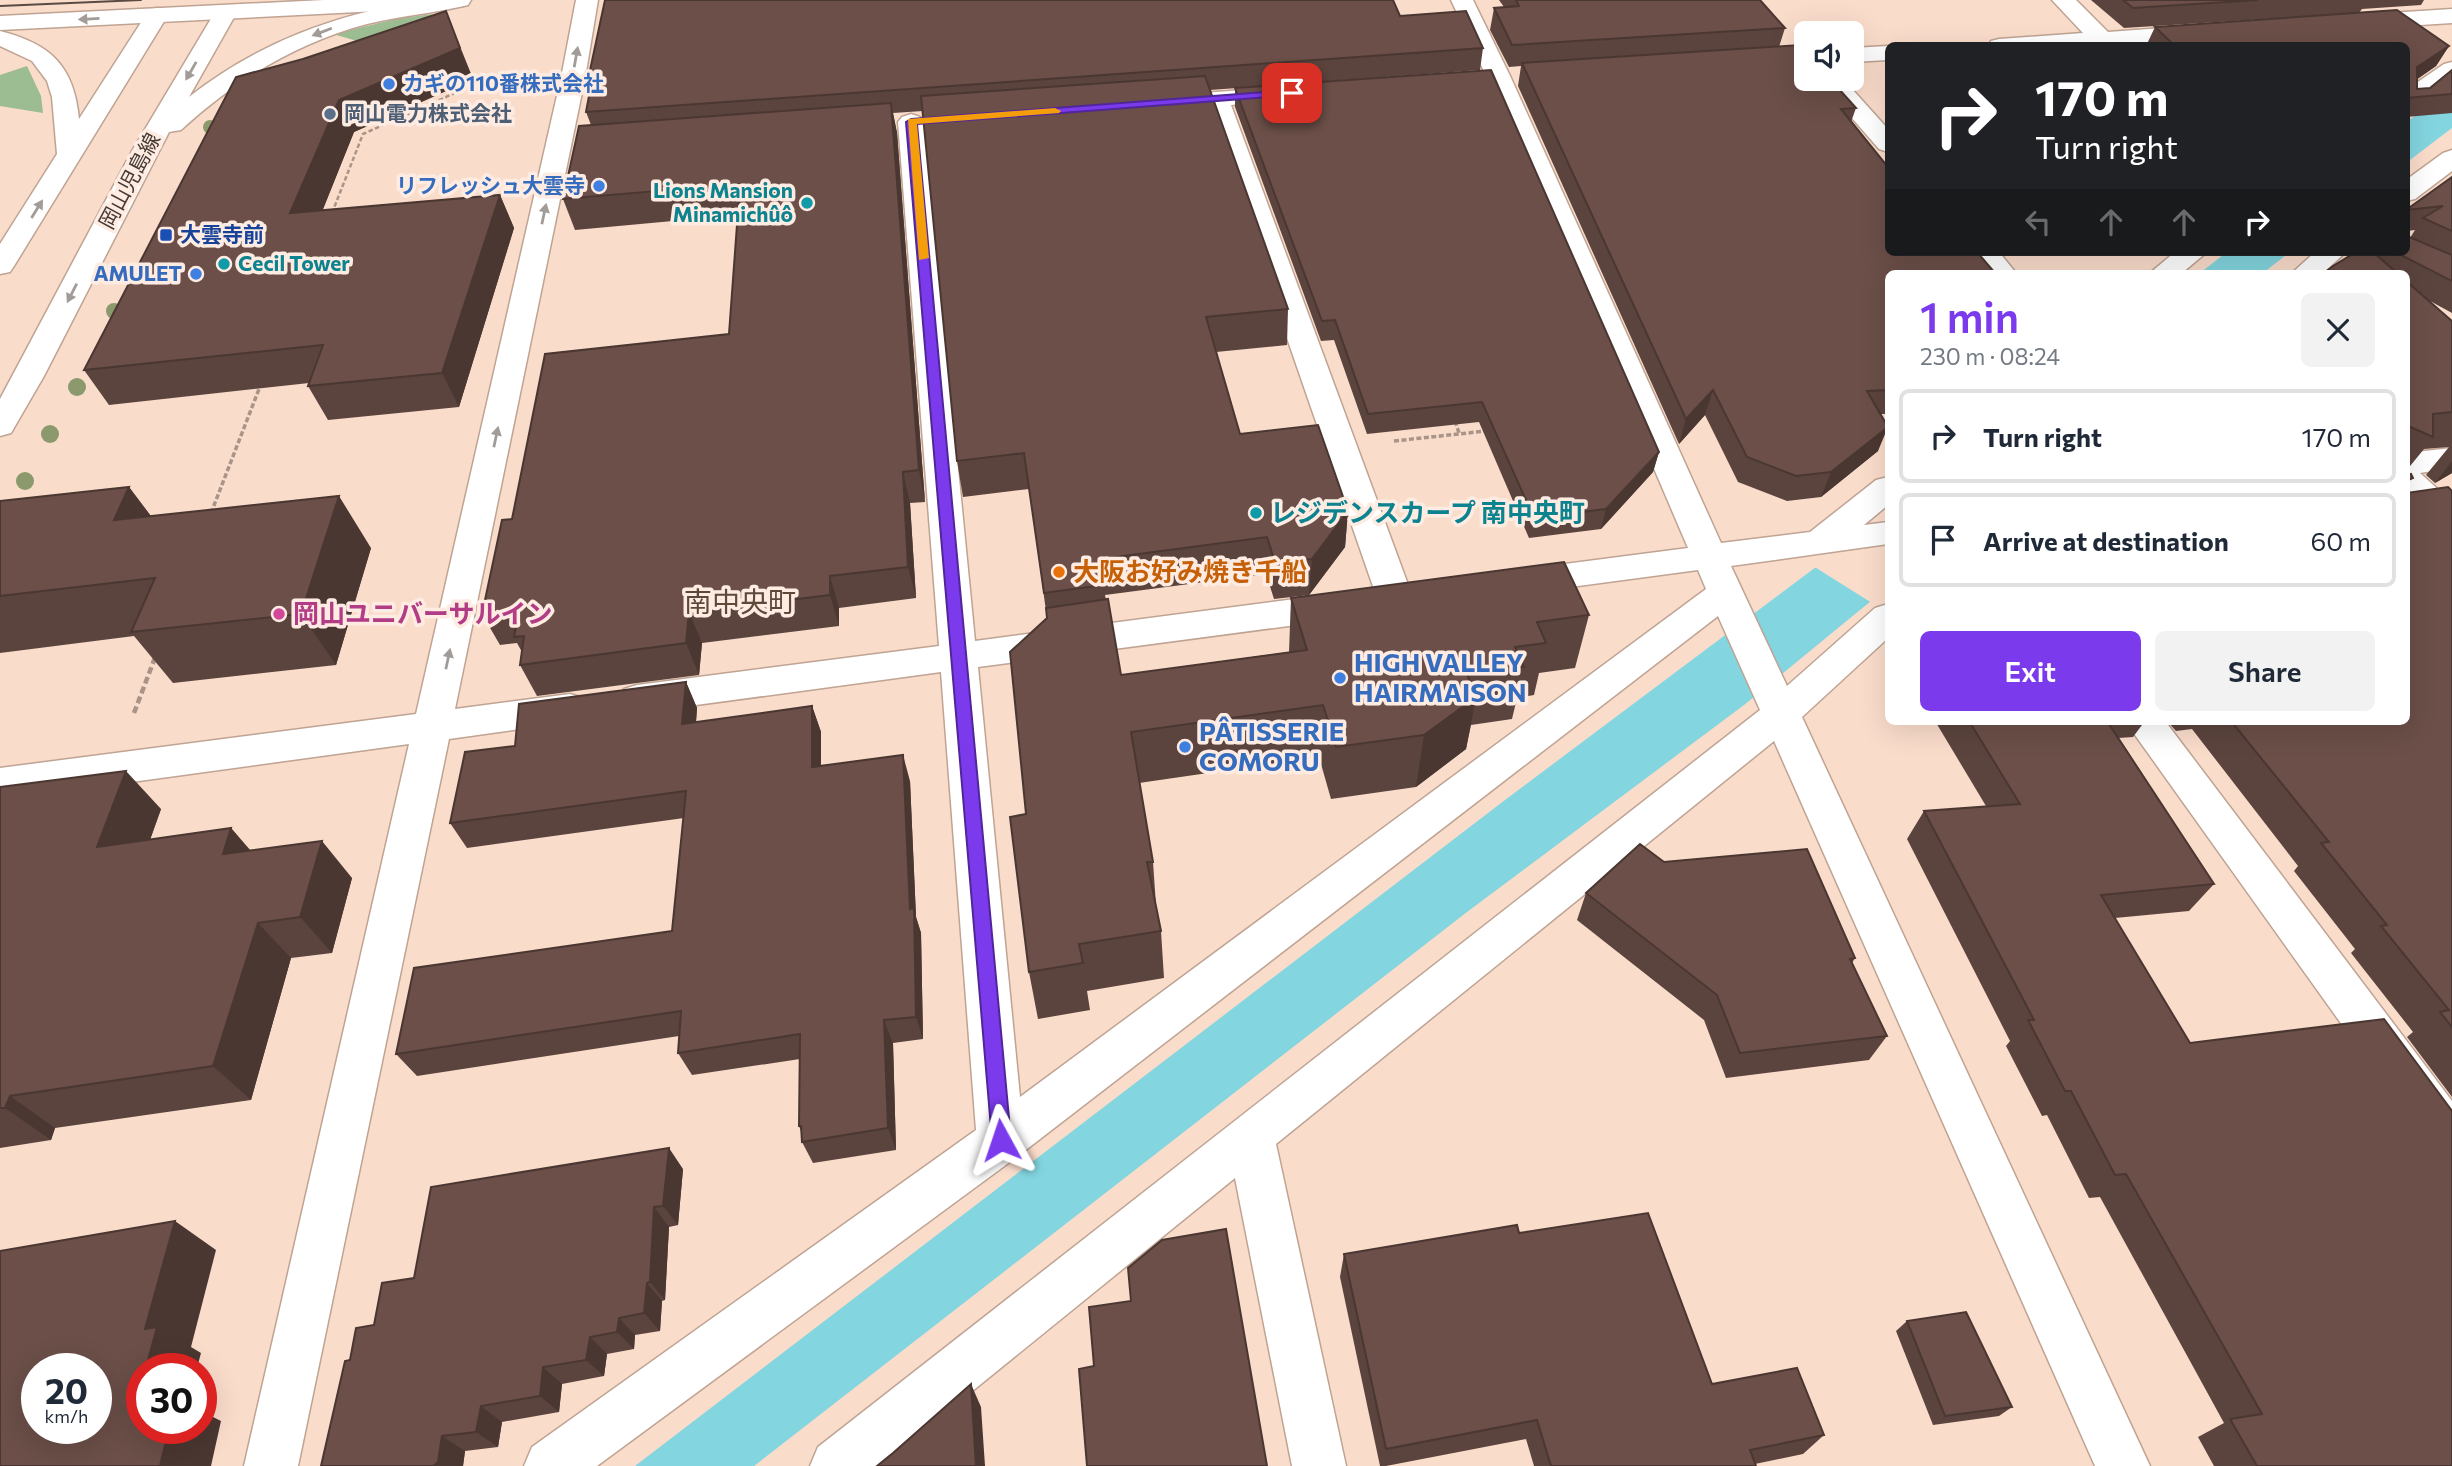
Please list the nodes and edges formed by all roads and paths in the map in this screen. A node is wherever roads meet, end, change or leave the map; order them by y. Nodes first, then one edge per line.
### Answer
1 (459, 0) edge
2 (587, 0) edge
3 (1462, 0) edge
4 (2063, 0) edge
5 (229, 6) edge
6 (162, 8) edge
7 (2452, 16) edge
8 (0, 23) edge
9 (2331, 23) edge
10 (2223, 31) edge
11 (0, 38) edge
12 (2106, 42) edge
13 (1885, 52) edge
14 (1864, 54) edge
15 (2452, 69) edge
16 (573, 73) junction
17 (1841, 91) edge
18 (1305, 92) edge
19 (2410, 97) edge
20 (1216, 99) junction
21 (1140, 104) edge
22 (911, 122) dead end
23 (1885, 141) edge
24 (145, 151) junction
25 (70, 156) junction
26 (2452, 158) edge
27 (2410, 191) edge
28 (330, 217) edge
29 (9, 240) edge
30 (1987, 256) edge
31 (2187, 256) edge
32 (2327, 256) edge
33 (0, 266) edge
34 (1999, 270) edge
35 (2168, 270) edge
36 (2310, 270) edge
37 (263, 379) edge
38 (1454, 420) edge
39 (0, 426) edge
40 (1498, 429) edge
41 (1459, 433) junction
42 (1340, 446) junction
43 (2452, 458) edge
44 (2410, 463) edge
45 (2410, 482) edge
46 (1885, 490) edge
47 (2452, 521) edge
48 (207, 522) edge
49 (1877, 535) edge
50 (1820, 542) junction
51 (1492, 586) edge
52 (1724, 589) junction
53 (1885, 619) edge
54 (157, 652) edge
55 (957, 656) junction
56 (1778, 706) junction
57 (2147, 725) edge
58 (434, 726) junction
59 (112, 769) junction
60 (0, 784) edge
61 (1251, 1136) junction
62 (2452, 1139) edge
63 (1001, 1140) junction
64 (271, 1466) edge
65 (551, 1466) edge
66 (837, 1466) edge
67 (1319, 1466) edge
68 (2123, 1466) edge

1 - 5 main road
1 -> 24 main road
16 -> 2 main road
3 - 52 main road
4 - 12 main road
5 - 6 main road
5 -> 24 main road, 岡山児島線
6 -> 8 main road
6 - 25 main road
7 - 9 main road
10 - 12 main road
11 - 25 main road
13 - 14 main road
15 - 19 main road
16 - 28 path
58 -> 16 main road
17 - 23 main road
18 - 20 main road
20 - 21 main road
20 - 42 main road
22 - 55 main road
24 -> 39 main road, 岡山児島線
29 -> 25 main road
26 - 27 main road
29 - 33 main road
30 - 34 main road
31 - 35 main road
32 - 36 main road
37 - 48 path
38 - 41 path
40 - 41 path
41 - 42 path
42 - 55 main road
43 - 44 main road
45 - 47 main road
46 - 50 main road
49 - 50 main road
50 - 52 main road
51 - 52 main road
52 - 56 main road
52 - 63 main road
53 - 56 main road
54 - 59 path
55 - 58 main road
55 - 63 main road
56 - 61 main road
56 - 68 main road
57 - 62 main road
58 - 59 main road
58 - 64 main road
59 - 60 main road
61 - 66 main road
61 - 67 main road
63 - 65 main road

